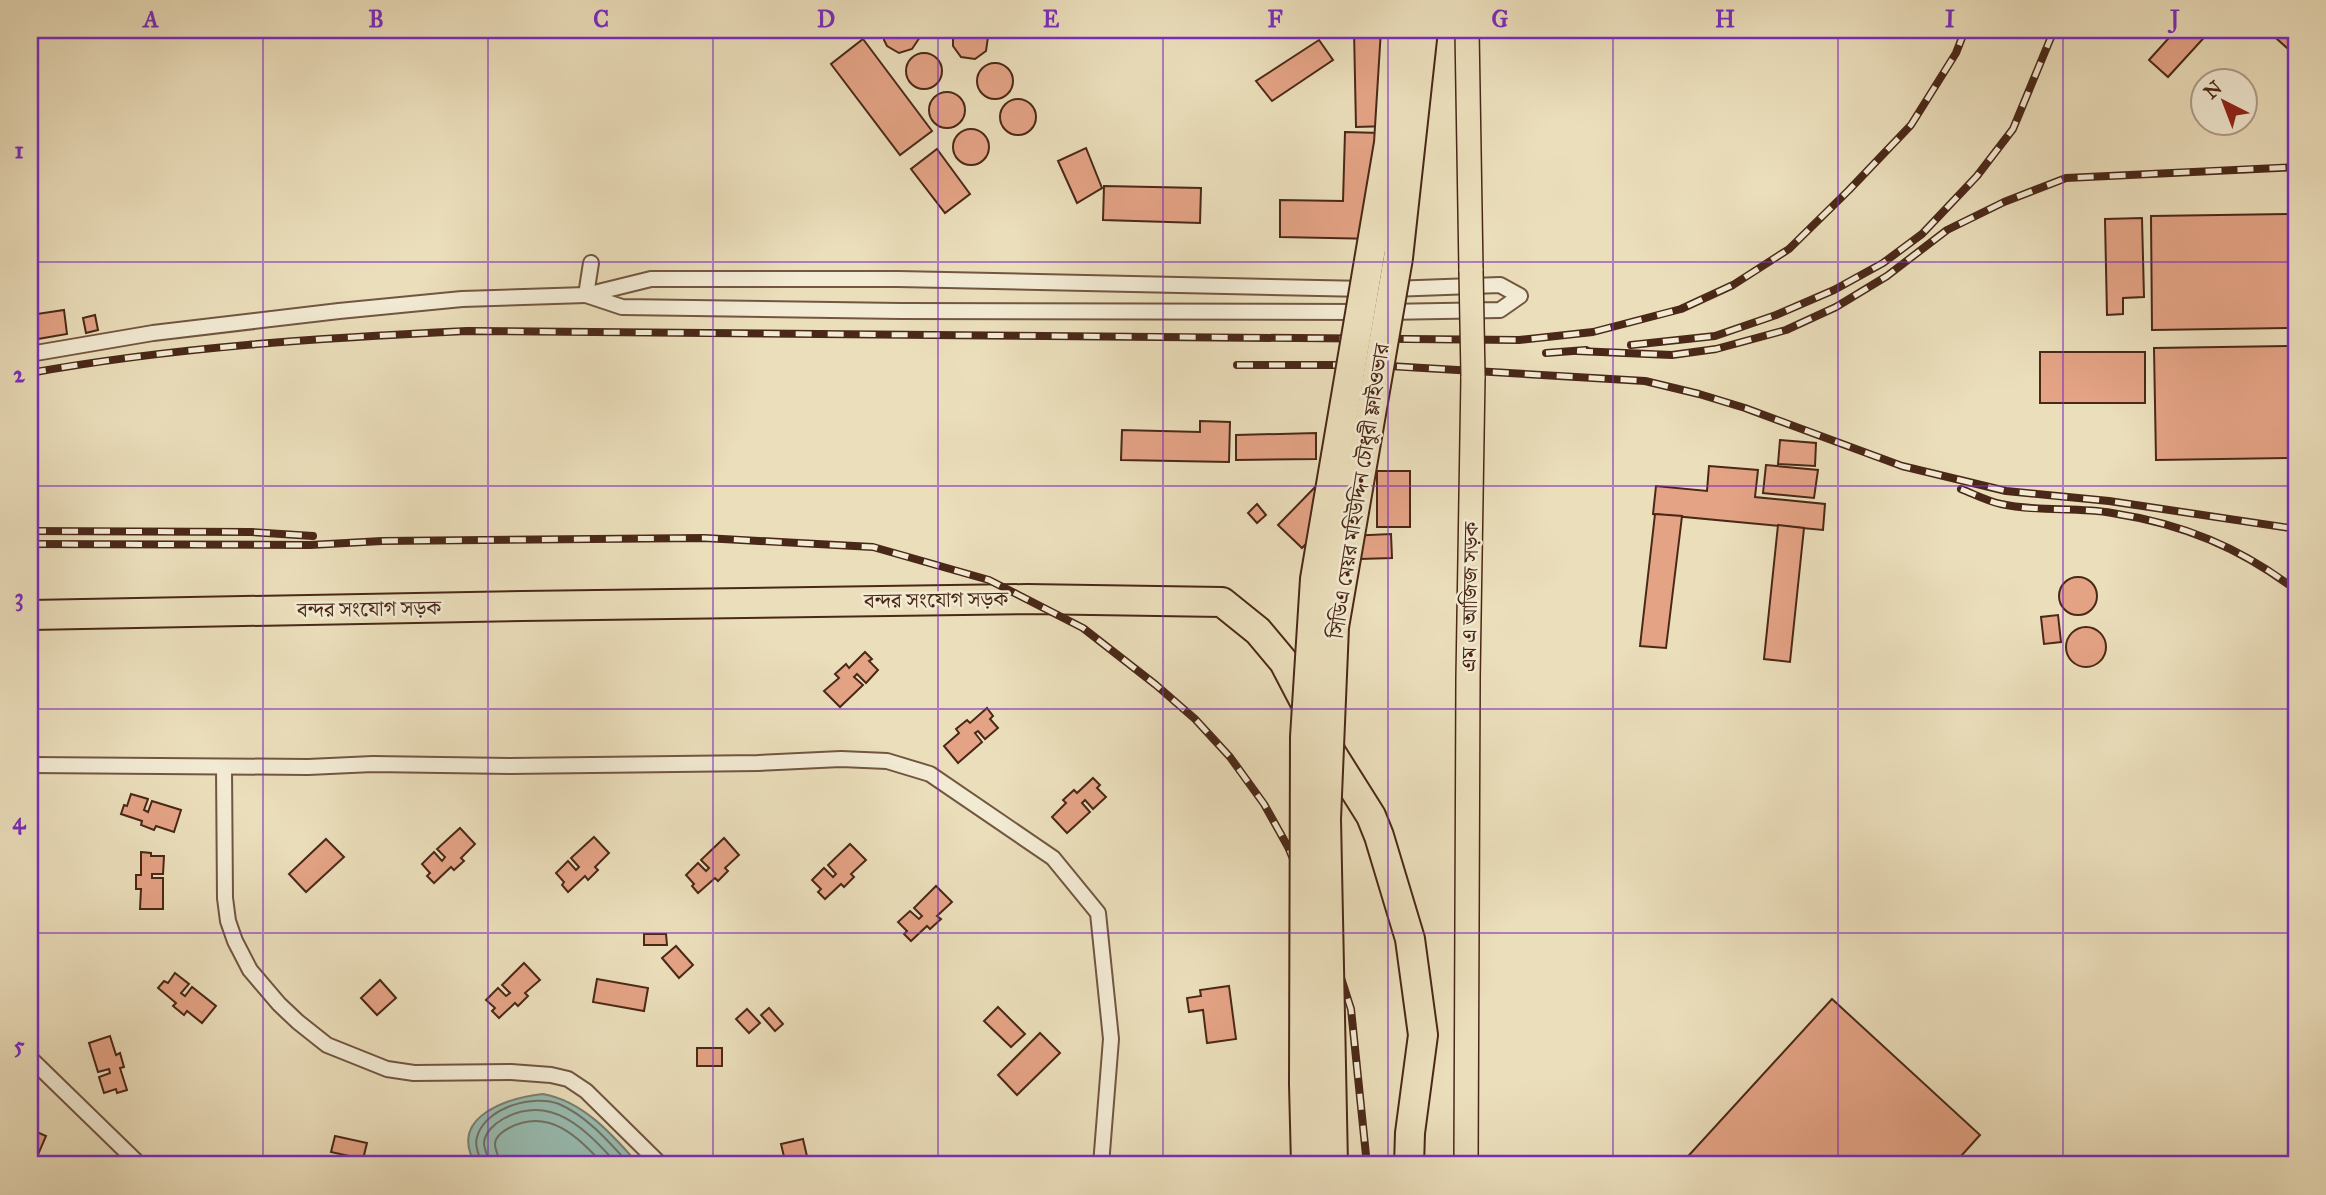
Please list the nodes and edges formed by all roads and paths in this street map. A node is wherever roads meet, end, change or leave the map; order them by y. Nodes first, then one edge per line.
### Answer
1 (1396, 30) edge
2 (1423, 30) edge
3 (1467, 30) edge
4 (592, 263) dead end
5 (586, 295) junction
6 (30, 354) edge
7 (30, 615) edge
8 (30, 765) edge
9 (224, 766) junction
10 (30, 1059) edge
11 (140, 1165) edge
12 (661, 1165) edge
13 (1101, 1165) edge
14 (1306, 1165) edge
15 (1334, 1165) edge
16 (1409, 1165) edge
17 (1466, 1165) edge

1 - 14 highway, bridge
2 - 15 highway, সিডিএ মেয়র মহিউদ্দিন চৌধুরী ফ্লাইওভার, bridge
3 - 17 main road, এম এ আজিজ সড়ক, bridge
4 - 5 street
5 - 5 street
5 - 6 street
7 - 16 highway, বন্দর সংযোগ সড়ক
8 - 9 street
9 - 12 street
9 - 13 street
10 - 11 street

